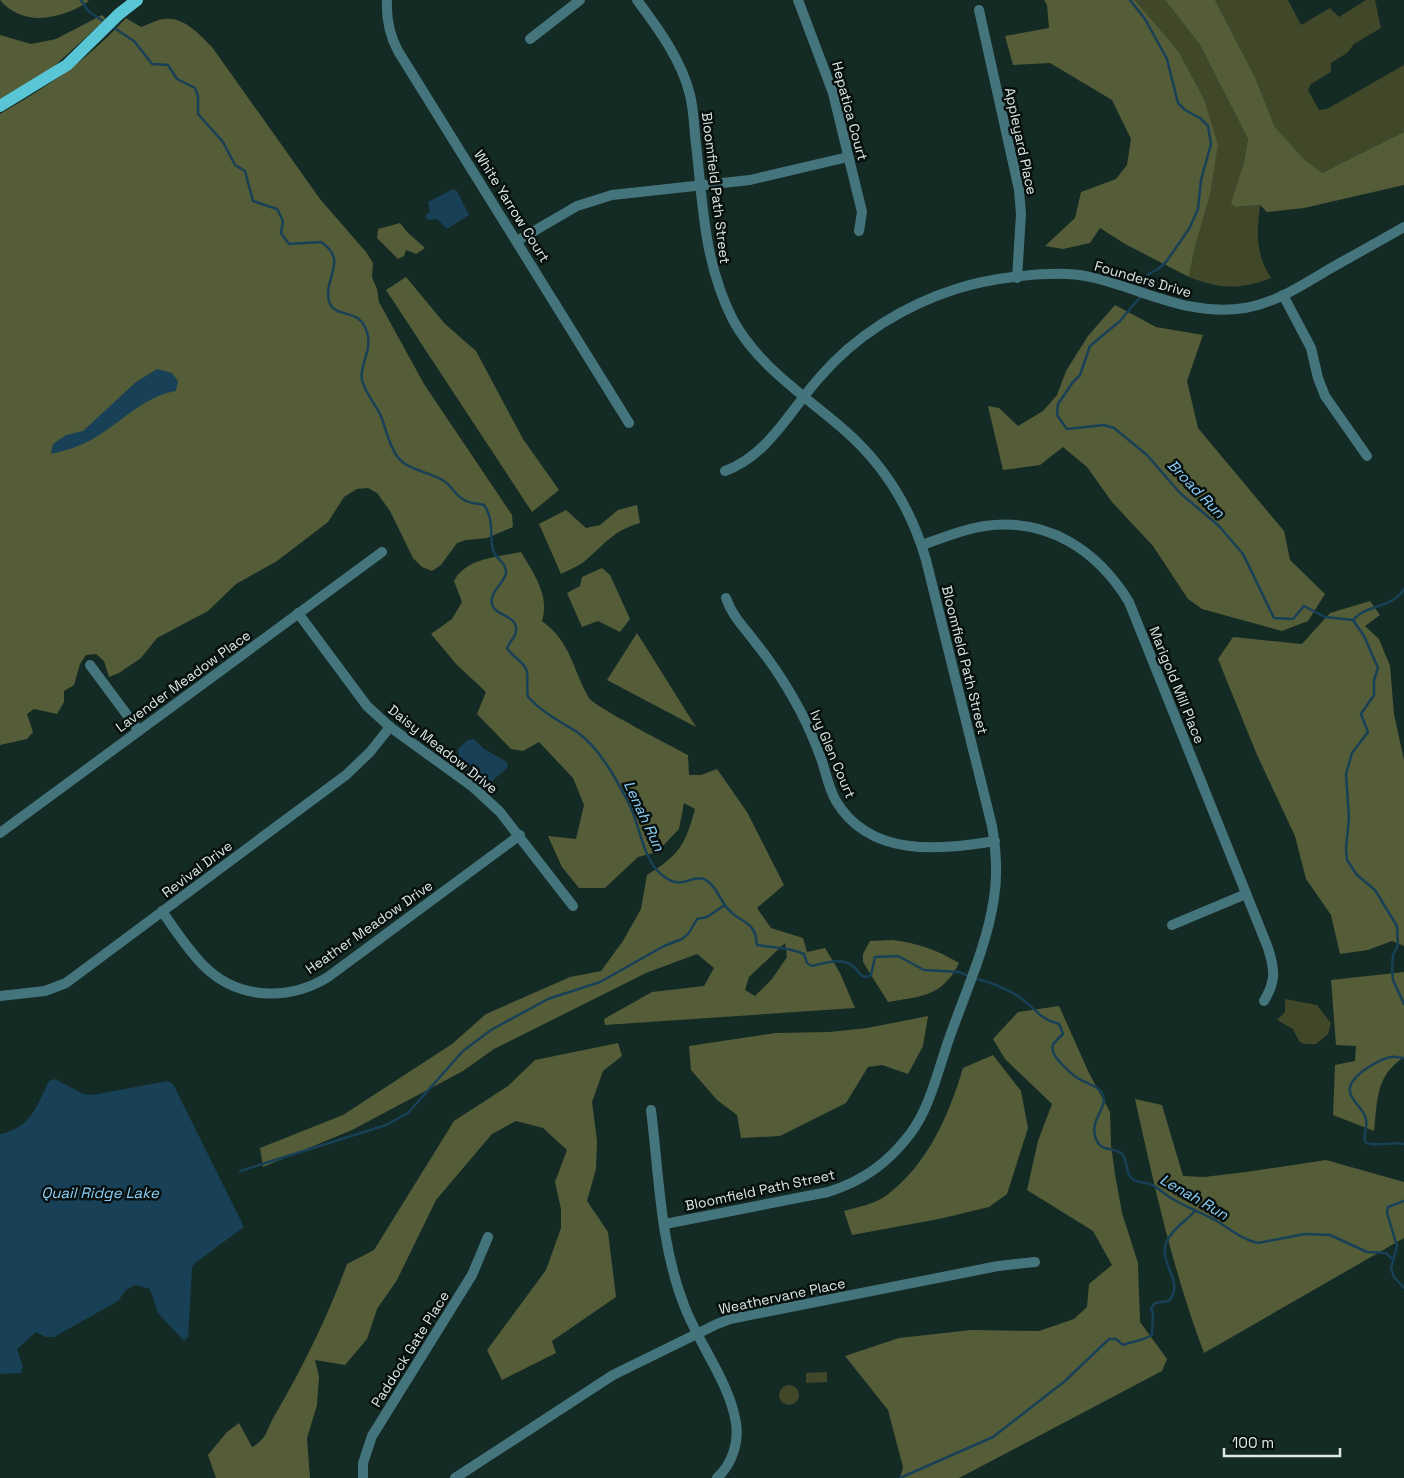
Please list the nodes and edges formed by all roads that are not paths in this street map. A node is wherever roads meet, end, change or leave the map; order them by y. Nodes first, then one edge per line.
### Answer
1 (138, 0) edge
2 (387, 0) edge
3 (580, 0) edge
4 (637, 0) edge
5 (798, 0) edge
6 (978, 10) dead end
7 (530, 39) dead end
8 (0, 106) edge
9 (848, 157) junction
10 (701, 186) junction
11 (1404, 227) edge
12 (859, 231) dead end
13 (518, 241) junction
14 (1017, 278) junction
15 (1283, 295) junction
16 (804, 397) junction
17 (629, 423) dead end
18 (1366, 456) dead end
19 (725, 471) dead end
20 (922, 545) junction
21 (382, 552) dead end
22 (726, 598) dead end
23 (298, 614) junction
24 (90, 665) dead end
25 (390, 728) junction
26 (139, 731) junction
27 (0, 834) edge
28 (520, 835) junction
29 (995, 841) junction
30 (1246, 894) junction
31 (573, 906) dead end
32 (162, 911) junction
33 (1172, 925) dead end
34 (0, 996) edge
35 (1264, 1001) dead end
36 (651, 1110) dead end
37 (665, 1224) junction
38 (488, 1237) dead end
39 (1034, 1262) dead end
40 (696, 1333) junction
41 (363, 1478) edge
42 (455, 1478) edge
43 (717, 1478) edge

1 - 8 main road
2 - 13 street, White Yarrow Court
3 - 7 street
4 - 10 street, Bloomfield Path Street
5 - 9 street, Hepatica Court
6 - 14 street, Appleyard Place
9 - 10 street
9 - 12 street, Hepatica Court
10 - 13 street
10 - 16 street, Bloomfield Path Street
11 - 15 street, Founders Drive
13 - 17 street, White Yarrow Court
14 - 15 street, Founders Drive
14 - 16 street, Founders Drive
15 - 18 street
16 - 19 street, Founders Drive
16 - 20 street, Bloomfield Path Street
20 - 29 street, Bloomfield Path Street
20 - 30 street, Marigold Mill Place
21 - 23 street, Lavender Meadow Place
22 - 29 street, Ivy Glen Court
23 - 25 street, Daisy Meadow Drive
23 - 26 street, Lavender Meadow Place
24 - 26 street
25 - 28 street, Daisy Meadow Drive
25 - 32 street, Revival Drive
26 - 27 street, Lavender Meadow Place
28 - 31 street, Daisy Meadow Drive
28 - 32 street, Heather Meadow Drive
29 - 37 street, Bloomfield Path Street
30 - 33 street
30 - 35 street, Marigold Mill Place
32 - 34 street, Revival Drive
36 - 37 street
37 - 40 street
38 - 41 street, Paddock Gate Place
39 - 40 street, Weathervane Place
40 - 42 street, Weathervane Place
40 - 43 street

